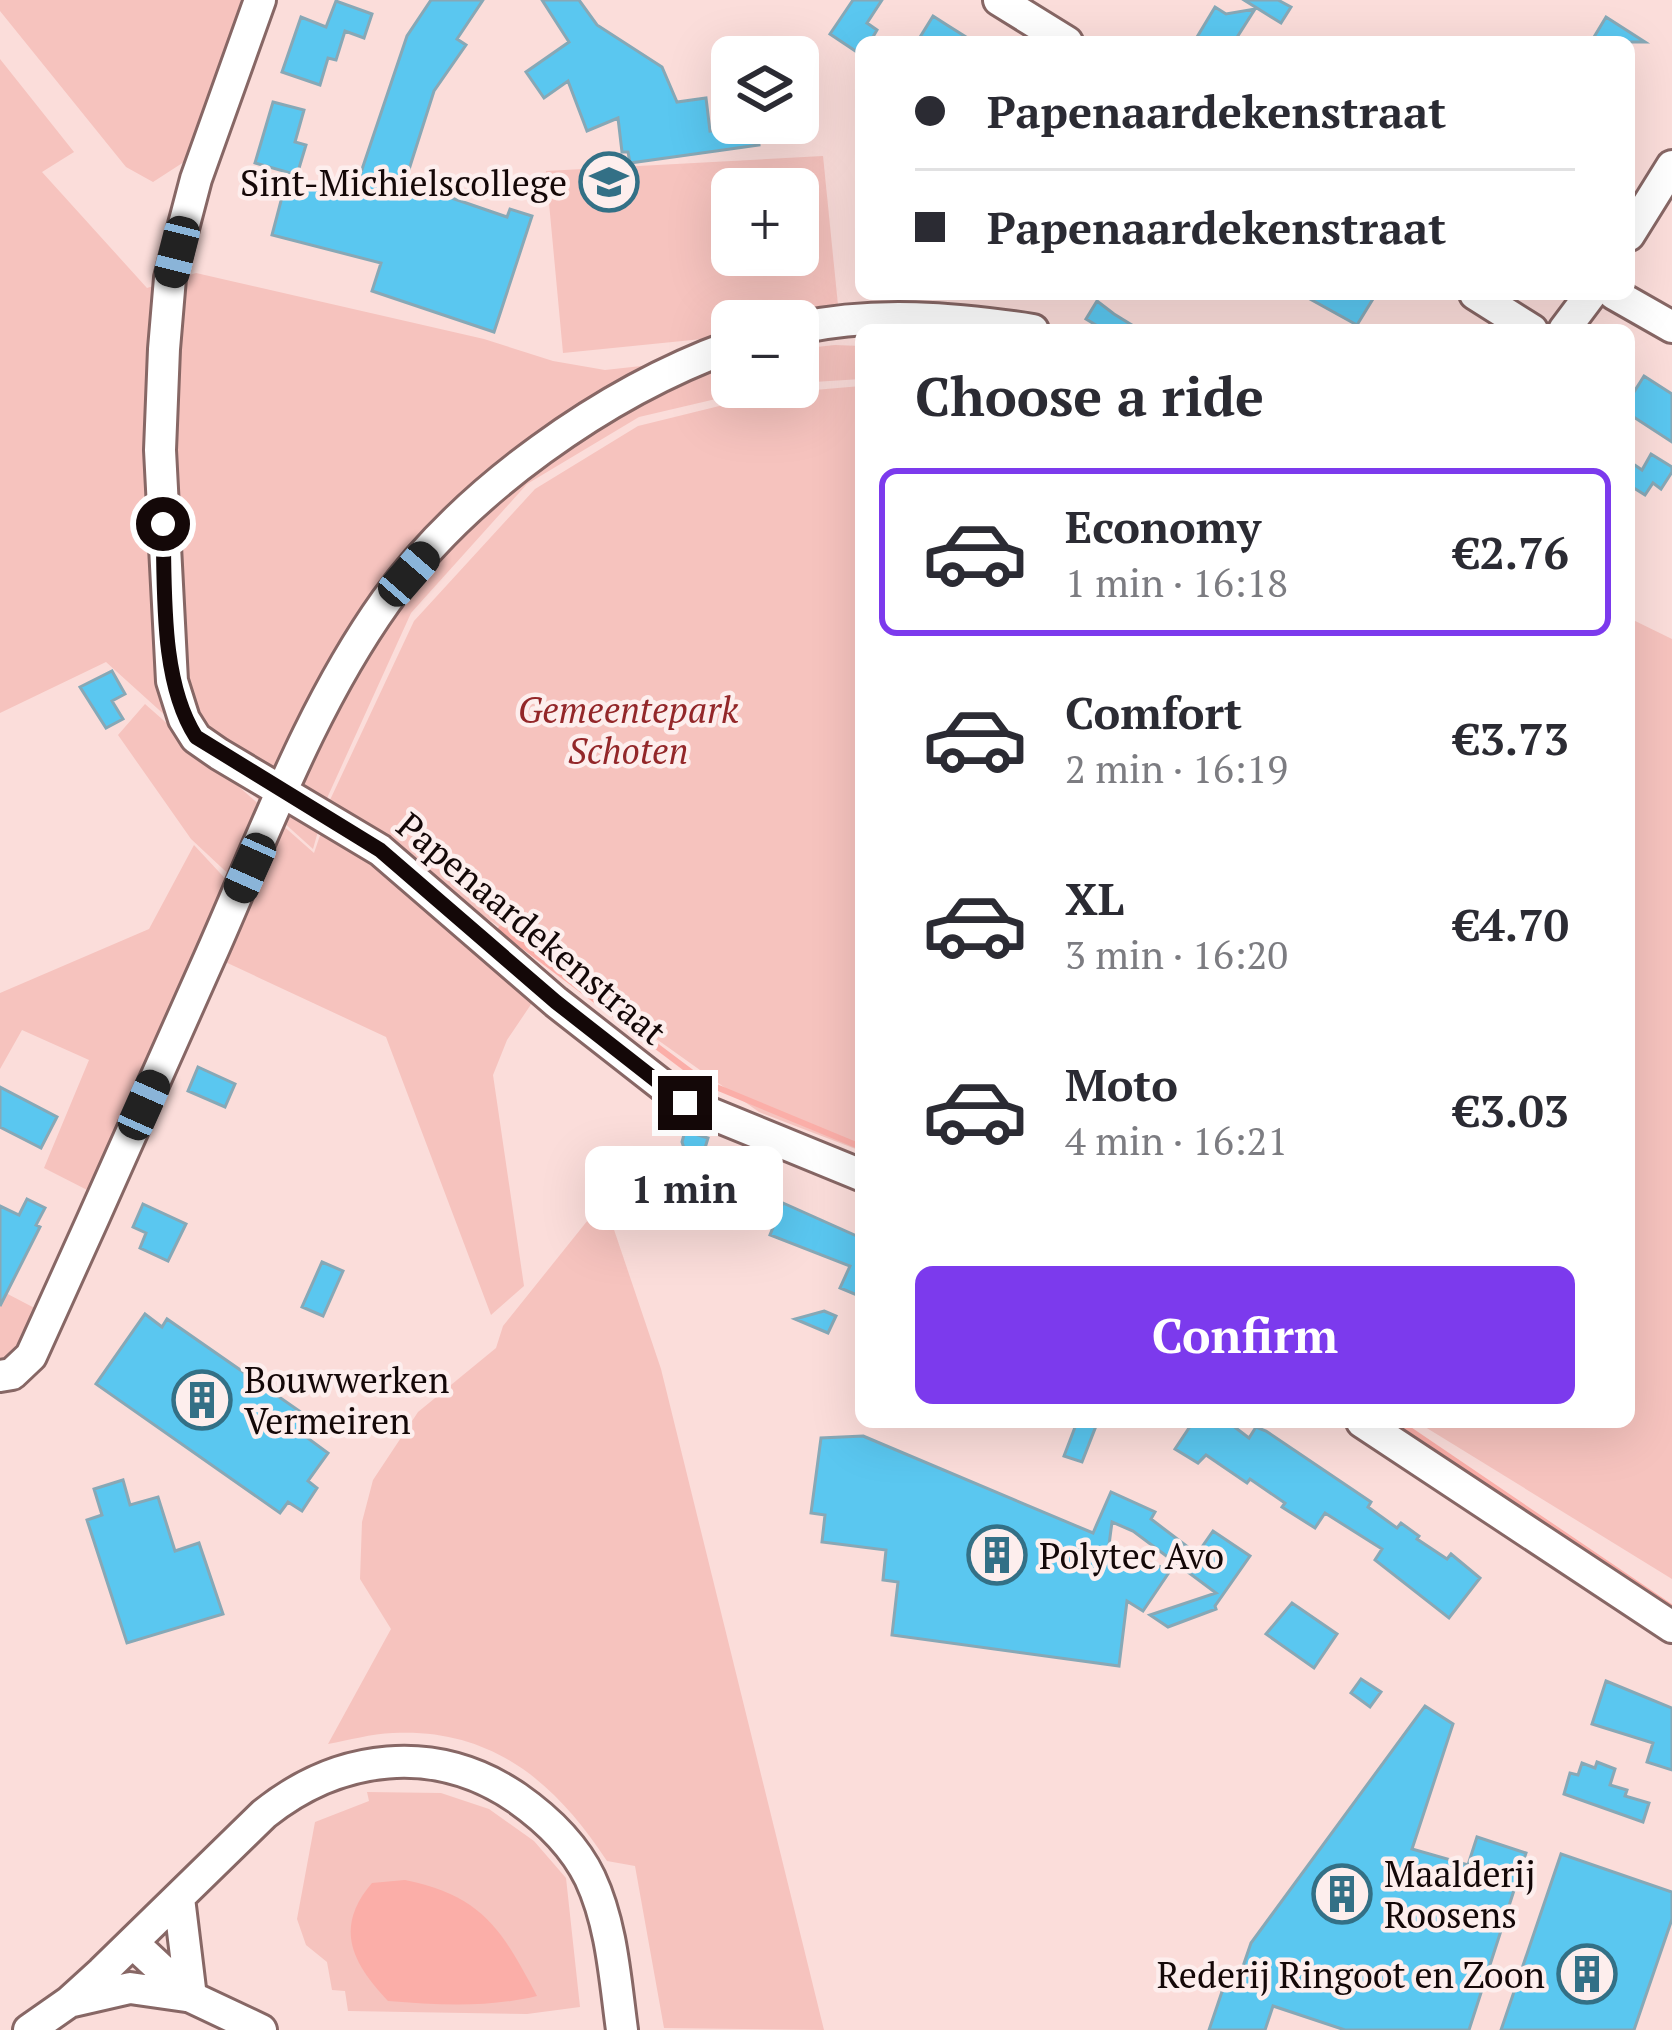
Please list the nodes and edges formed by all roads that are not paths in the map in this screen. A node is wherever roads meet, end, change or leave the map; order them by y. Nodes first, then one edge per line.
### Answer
1 (260, 0) edge
2 (999, 0) edge
3 (1057, 36) edge
4 (1672, 166) edge
5 (1635, 225) edge
6 (1484, 300) edge
7 (1625, 300) edge
8 (819, 324) edge
9 (996, 324) edge
10 (1522, 324) edge
11 (1672, 327) edge
12 (711, 354) edge
13 (282, 792) junction
14 (855, 1173) edge
15 (6, 1375) edge
16 (1371, 1428) edge
17 (1672, 1627) edge
18 (179, 1898) junction
19 (134, 1942) junction
20 (191, 1997) junction
21 (69, 2002) junction
22 (620, 2018) edge
23 (29, 2030) edge
24 (261, 2030) edge

1 - 13 street, Papenaardekenstraat
2 - 3 street
4 - 5 street
6 - 10 street
7 - 11 street
8 - 9 street
12 - 13 street
13 - 14 street, Papenaardekenstraat
13 - 15 street
16 - 17 street
18 - 19 street
18 - 20 street
18 - 22 street
19 - 20 street
19 - 21 street
20 - 21 street
20 - 24 street
21 - 23 street

